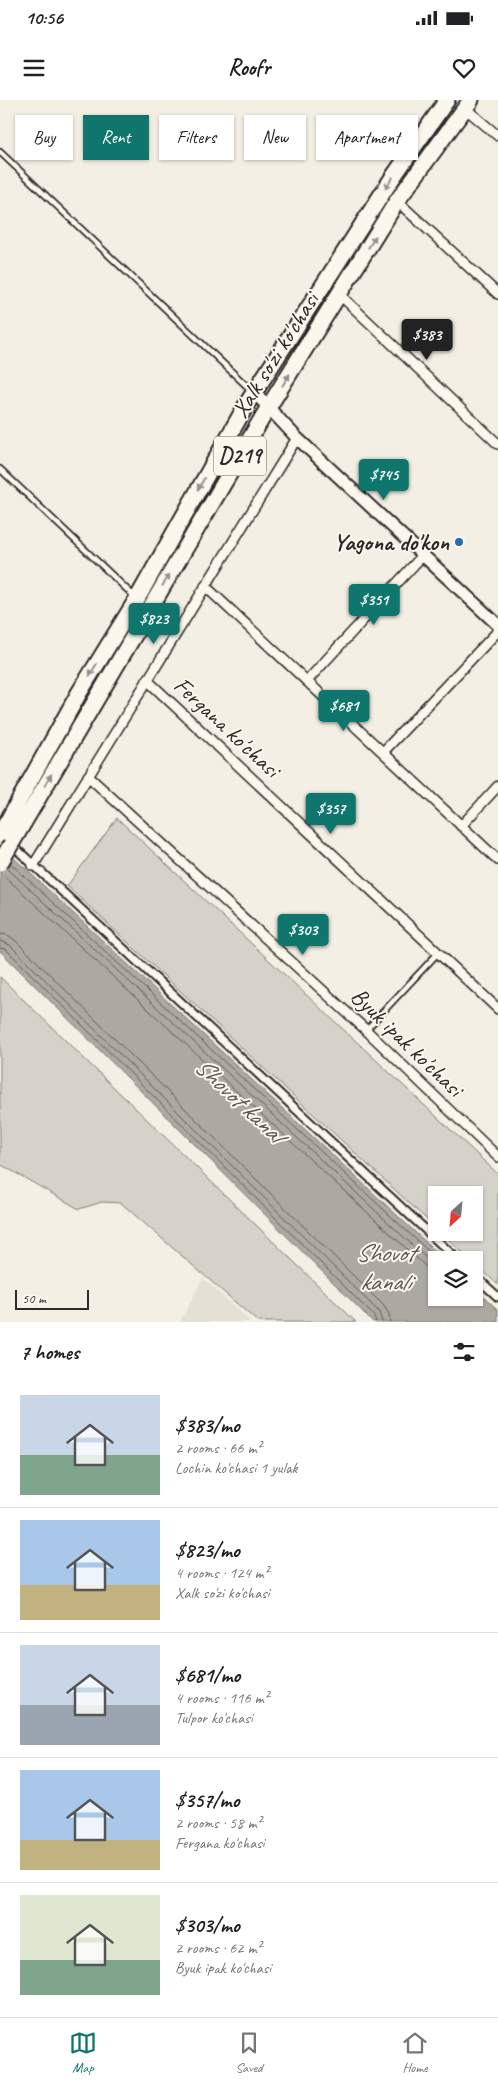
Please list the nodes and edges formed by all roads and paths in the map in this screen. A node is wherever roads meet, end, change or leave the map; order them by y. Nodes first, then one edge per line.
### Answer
1 (447, 100) edge
2 (468, 104) edge
3 (498, 136) edge
4 (0, 152) edge
5 (397, 201) junction
6 (339, 294) junction
7 (498, 294) edge
8 (254, 392) junction
9 (268, 408) junction
10 (297, 438) junction
11 (498, 444) edge
12 (0, 469) edge
13 (423, 556) junction
14 (205, 586) junction
15 (137, 599) junction
16 (498, 625) edge
17 (498, 631) edge
18 (147, 680) junction
19 (307, 682) junction
20 (383, 752) junction
21 (88, 776) junction
22 (498, 786) edge
23 (18, 818) junction
24 (461, 826) junction
25 (0, 834) edge
26 (498, 860) edge
27 (0, 863) edge
28 (33, 866) junction
29 (438, 954) junction
30 (498, 1009) edge
31 (366, 1030) junction
32 (498, 1157) edge
33 (448, 1251) edge
34 (483, 1284) edge
35 (498, 1298) edge

1 -> 8 main road, Xalk so'zi ko'chasi / D219
2 - 3 street
2 - 5 main road, Xalk so'zi ko'chasi / D219
4 - 8 lane
6 -> 5 main road, Xalk so'zi ko'chasi / D219
5 - 7 street
9 -> 6 main road, Xalk so'zi ko'chasi / D219
6 - 11 street
8 - 9 street
8 -> 15 main road, Xalk so'zi ko'chasi / D219
9 - 10 street
23 -> 9 main road, Xalk so'zi ko'chasi / D219
10 - 13 street
10 - 14 street
12 - 15 lane
13 - 16 street
13 - 19 street
14 - 18 street
14 - 19 street
15 -> 23 main road, Xalk so'zi ko'chasi / D219
17 - 20 street
18 - 21 street
18 - 29 street, Fergana ko'chasi
19 - 20 street
20 - 24 street
21 - 28 street
21 - 31 street, Byuk ipak ko'chasi
22 - 24 street
23 - 25 main road, D219, bridge
23 - 27 main road, D219, bridge
24 - 26 street
25 - 28 street
28 - 33 street
29 - 30 street, Fergana ko'chasi
29 - 31 lane
31 - 32 street, Byuk ipak ko'chasi
34 - 35 street

